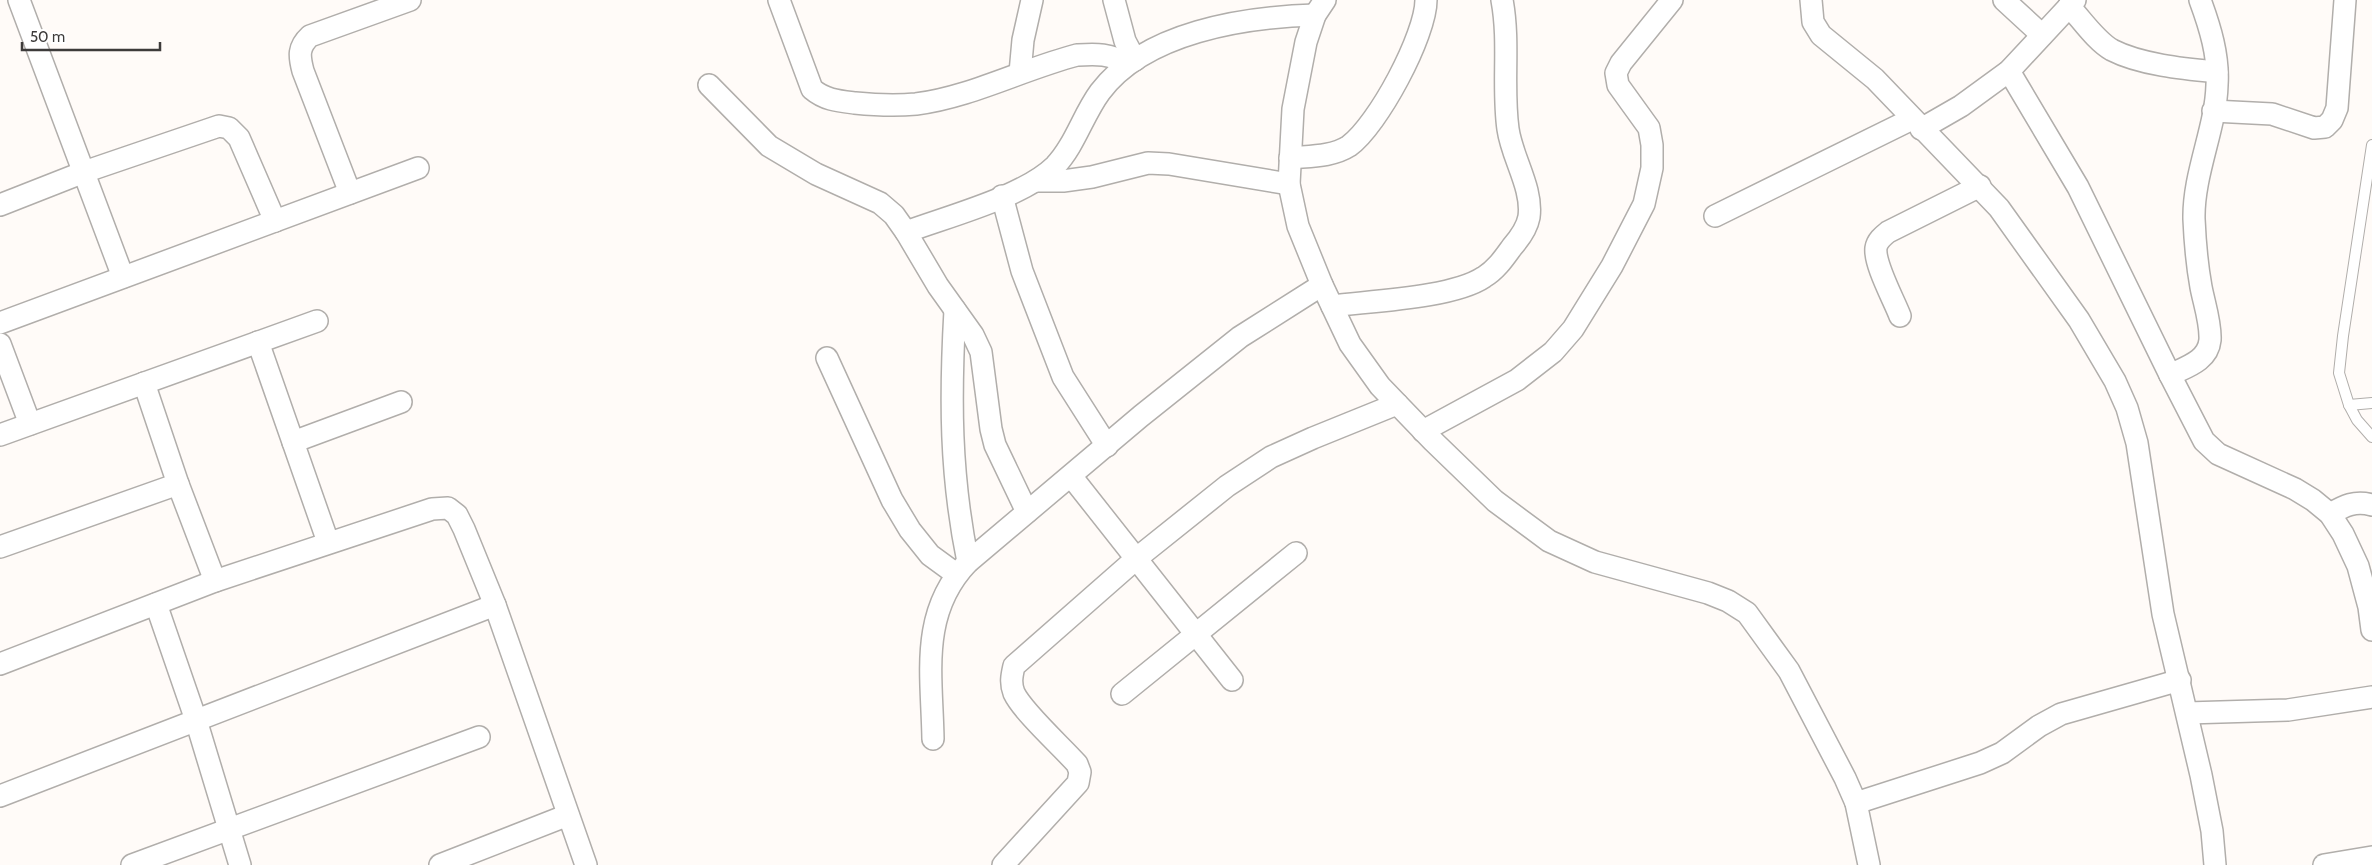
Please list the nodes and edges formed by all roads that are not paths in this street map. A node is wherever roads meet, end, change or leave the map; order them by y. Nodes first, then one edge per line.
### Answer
1 (19, 0) edge
2 (410, 0) edge
3 (779, 0) edge
4 (1032, 0) edge
5 (1114, 0) edge
6 (1426, 0) edge
7 (1502, 0) edge
8 (1672, 0) edge
9 (1811, 0) edge
10 (2004, 0) edge
11 (2200, 0) edge
12 (2345, 0) edge
13 (2072, 3) edge
14 (1320, 7) edge
15 (2042, 35) junction
16 (1131, 62) junction
17 (2009, 71) junction
18 (1020, 72) junction
19 (2217, 72) junction
20 (709, 85) dead end
21 (2213, 111) junction
22 (1916, 124) junction
23 (2372, 145) edge
24 (1290, 158) junction
25 (418, 168) dead end
26 (84, 172) junction
27 (1036, 180) junction
28 (1289, 184) junction
29 (1980, 186) junction
30 (350, 193) junction
31 (1002, 196) junction
32 (0, 204) edge
33 (1715, 216) dead end
34 (274, 221) junction
35 (906, 232) junction
36 (123, 277) junction
37 (1322, 285) junction
38 (1332, 306) junction
39 (955, 310) junction
40 (1900, 316) dead end
41 (317, 322) dead end
42 (0, 323) edge
43 (258, 342) junction
44 (0, 344) edge
45 (827, 358) dead end
46 (2170, 375) junction
47 (144, 383) junction
48 (400, 402) dead end
49 (2372, 403) edge
50 (1397, 404) junction
51 (2349, 405) junction
52 (30, 424) junction
53 (1423, 431) junction
54 (0, 435) edge
55 (2372, 437) edge
56 (293, 442) junction
57 (1107, 446) junction
58 (1071, 476) junction
59 (178, 484) junction
60 (2372, 505) edge
61 (1027, 512) junction
62 (2330, 514) junction
63 (328, 542) junction
64 (0, 547) edge
65 (1296, 553) dead end
66 (1137, 558) junction
67 (962, 568) junction
68 (214, 582) junction
69 (156, 604) junction
70 (495, 605) junction
71 (2372, 630) edge
72 (1195, 633) junction
73 (0, 664) edge
74 (1232, 680) dead end
75 (2180, 680) junction
76 (1122, 694) dead end
77 (2372, 697) edge
78 (2187, 714) junction
79 (196, 720) junction
80 (479, 737) dead end
81 (933, 739) dead end
82 (0, 796) edge
83 (1856, 803) junction
84 (568, 815) junction
85 (229, 828) junction
86 (2372, 856) edge
87 (132, 865) edge
88 (240, 865) edge
89 (440, 865) edge
90 (586, 865) edge
91 (1003, 865) edge
92 (1869, 865) edge
93 (2215, 865) edge
94 (2324, 865) edge

1 - 26 street
2 - 30 street
3 - 18 street
4 - 18 street
5 - 16 street
6 - 24 street
7 - 38 street
8 - 53 street
9 - 22 street
10 - 15 street
11 - 19 street
12 - 21 street
13 - 15 street
13 - 19 street
14 - 16 street
14 - 24 street
15 - 17 street
16 - 18 street
16 - 27 street
17 - 22 street
17 - 46 street
19 - 21 street
20 - 35 street
21 - 46 street
22 - 29 street
22 - 33 street
23 - 51 lane
24 - 28 street
25 - 30 street
26 - 32 street
26 - 34 street
26 - 36 street
27 - 28 street
27 - 31 street
28 - 37 street
29 - 40 street
29 - 75 street
30 - 34 street
31 - 35 street
31 - 57 street
34 - 36 street
35 - 39 street
36 - 42 street
37 - 38 street
37 - 57 street
38 - 50 street
39 - 61 street
39 - 67 street
41 - 43 street
43 - 47 street
43 - 56 street
44 - 52 street
45 - 67 street
46 - 62 street
47 - 52 street
47 - 59 street
48 - 56 street
49 - 51 lane
50 - 53 street
50 - 66 street
51 - 55 lane
52 - 54 street
53 - 83 street
56 - 63 street
57 - 58 street
58 - 61 street
58 - 66 street
59 - 64 street
59 - 68 street
60 - 62 street
61 - 67 street
62 - 71 street
63 - 68 street
63 - 70 street
65 - 72 street
66 - 72 street
66 - 91 street
67 - 81 street
68 - 69 street
69 - 73 street
69 - 79 street
70 - 79 street
70 - 84 street
72 - 74 street
72 - 76 street
75 - 78 street
75 - 83 street
77 - 78 street
78 - 93 street
79 - 82 street
79 - 85 street
80 - 85 street
83 - 92 street
84 - 89 street
84 - 90 street
85 - 87 street
85 - 88 street
86 - 94 street

